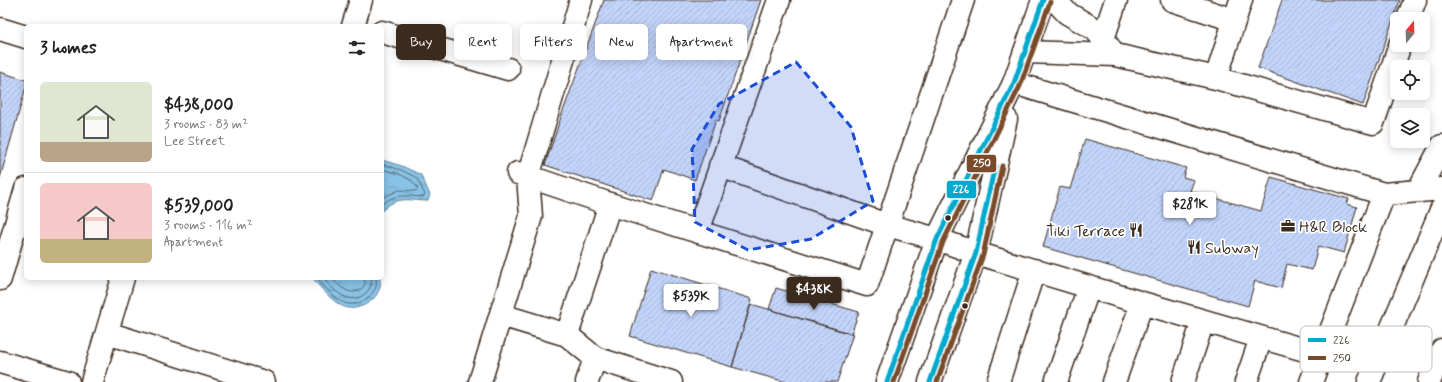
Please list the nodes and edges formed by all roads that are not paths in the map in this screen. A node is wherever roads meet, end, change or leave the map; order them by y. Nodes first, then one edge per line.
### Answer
1 (361, 0) edge
2 (581, 0) edge
3 (779, 0) edge
4 (963, 0) edge
5 (1043, 0) edge
6 (1055, 0) edge
7 (1116, 0) edge
8 (1172, 0) edge
9 (1415, 0) edge
10 (1238, 10) edge
11 (1411, 12) edge
12 (356, 24) edge
13 (0, 29) edge
14 (384, 33) edge
15 (24, 36) edge
16 (1109, 47) junction
17 (1025, 52) junction
18 (1398, 52) edge
19 (508, 69) dead end
20 (1216, 78) junction
21 (1014, 83) junction
22 (1442, 146) edge
23 (720, 166) junction
24 (523, 175) junction
25 (1442, 189) edge
26 (1418, 191) junction
27 (1384, 194) junction
28 (24, 196) edge
29 (610, 204) junction
30 (1442, 208) edge
31 (886, 225) junction
32 (698, 231) junction
33 (937, 239) junction
34 (976, 253) junction
35 (1034, 270) junction
36 (0, 279) edge
37 (122, 280) edge
38 (1088, 287) junction
39 (1142, 303) junction
40 (500, 316) junction
41 (1203, 321) junction
42 (1333, 326) edge
43 (1392, 326) edge
44 (106, 333) junction
45 (567, 335) junction
46 (1261, 338) junction
47 (1300, 349) edge
48 (1442, 350) edge
49 (595, 358) junction
50 (0, 362) edge
51 (1315, 372) edge
52 (1373, 372) edge
53 (68, 382) edge
54 (92, 382) edge
55 (263, 382) edge
56 (480, 382) edge
57 (587, 382) edge
58 (671, 382) edge
59 (887, 382) edge
60 (930, 382) edge
61 (998, 382) edge
62 (1056, 382) edge
63 (1114, 382) edge
64 (1183, 382) edge
65 (1246, 382) edge
66 (1311, 382) edge
67 (1369, 382) edge
68 (1429, 382) edge

1 - 12 main road
2 - 24 main road
3 - 23 main road
4 - 31 main road
5 - 17 main road
6 - 16 main road
7 - 16 main road
8 - 10 main road
9 - 11 main road
10 - 20 main road
13 - 15 main road
14 - 19 main road
16 - 17 main road
16 - 20 main road
17 - 21 main road
18 - 20 main road
21 - 27 main road
21 - 33 main road
21 - 34 main road
22 - 26 main road
23 - 31 main road
23 - 32 main road
24 - 29 main road
24 - 40 main road
25 - 26 main road
26 - 27 main road
27 - 42 main road
28 - 36 main road
29 - 32 main road
29 - 45 main road
30 - 43 main road
31 - 32 main road
31 - 33 main road
33 - 34 main road
33 - 59 main road
34 - 35 main road
34 - 60 main road
35 - 38 main road
35 - 61 main road
37 - 44 main road
38 - 39 main road
38 - 62 main road
39 - 41 main road
39 - 63 main road
40 - 45 main road
40 - 56 main road
41 - 46 main road
41 - 64 main road
44 - 54 main road
44 - 55 main road
45 - 49 main road
46 - 47 main road
46 - 65 main road
48 - 68 main road
49 - 57 main road
49 - 58 main road
50 - 53 main road
51 - 66 main road
52 - 67 main road

